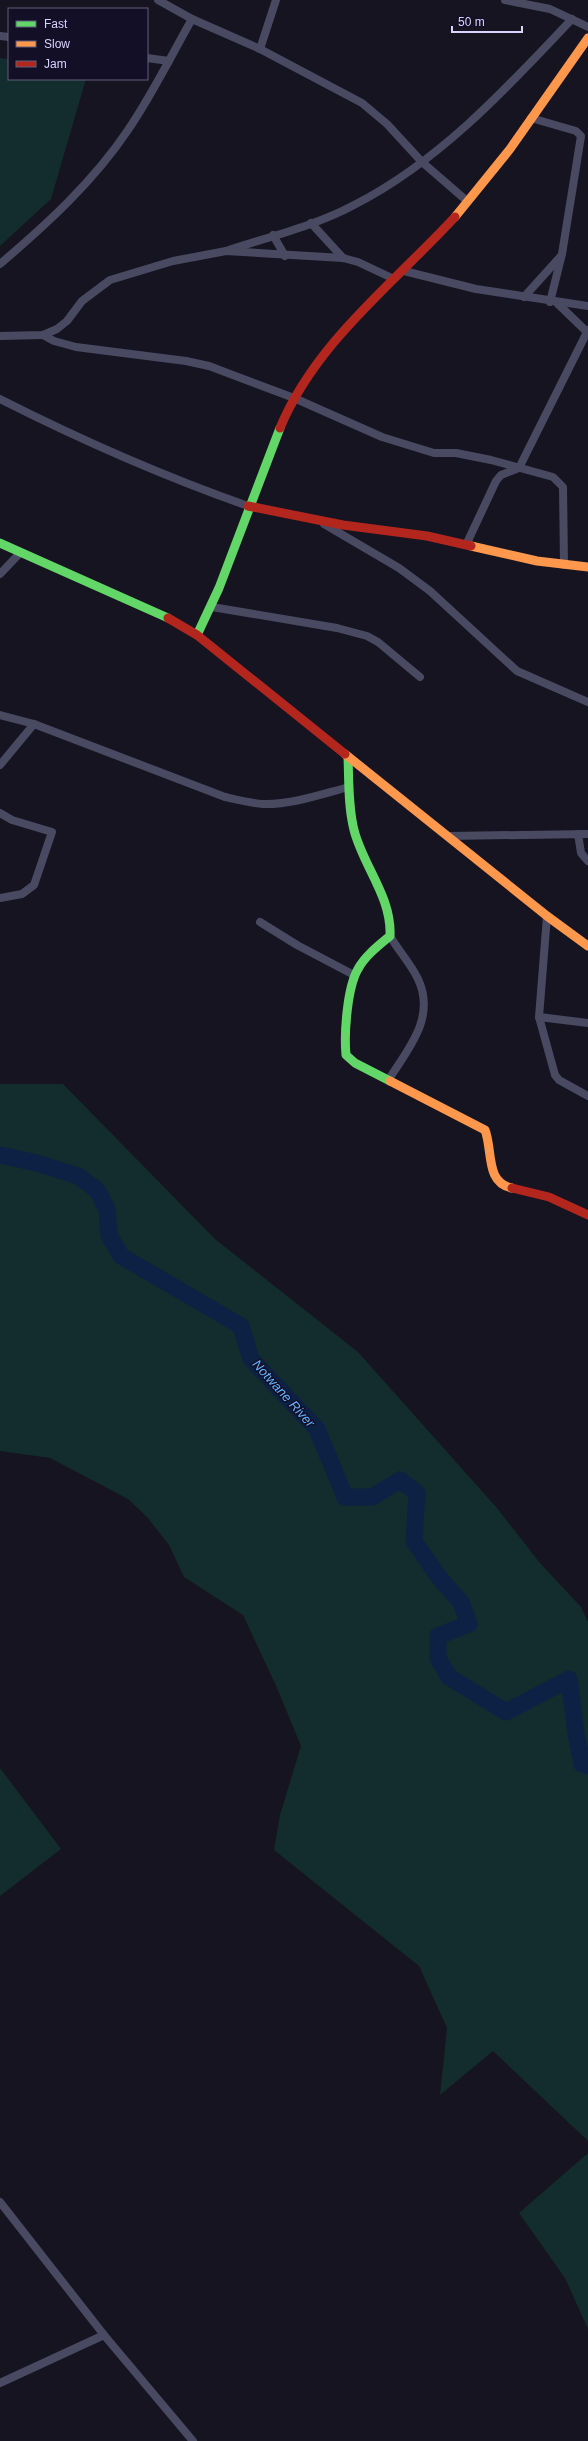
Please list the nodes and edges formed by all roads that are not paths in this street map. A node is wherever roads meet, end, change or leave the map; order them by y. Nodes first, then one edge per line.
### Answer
1 (158, 0) edge
2 (276, 0) edge
3 (505, 0) edge
4 (192, 19) junction
5 (572, 19) junction
6 (588, 27) edge
7 (588, 38) edge
8 (260, 49) junction
9 (148, 58) edge
10 (169, 61) junction
11 (531, 118) junction
12 (422, 162) junction
13 (468, 201) junction
14 (311, 223) junction
15 (273, 235) junction
16 (226, 251) junction
17 (562, 254) junction
18 (285, 256) junction
19 (343, 258) junction
20 (0, 264) edge
21 (404, 271) junction
22 (394, 279) junction
23 (524, 297) junction
24 (554, 302) junction
25 (588, 306) edge
26 (587, 331) edge
27 (43, 335) junction
28 (0, 336) edge
29 (294, 398) junction
30 (0, 399) edge
31 (519, 468) junction
32 (248, 506) junction
33 (317, 520) junction
34 (0, 543) edge
35 (466, 545) junction
36 (20, 553) junction
37 (564, 565) junction
38 (588, 567) edge
39 (0, 574) edge
40 (212, 607) junction
41 (197, 635) junction
42 (420, 677) dead end
43 (588, 702) edge
44 (0, 715) edge
45 (34, 724) junction
46 (348, 757) junction
47 (0, 765) edge
48 (349, 787) junction
49 (0, 813) edge
50 (578, 834) junction
51 (588, 834) edge
52 (448, 836) junction
53 (588, 861) edge
54 (0, 898) edge
55 (547, 916) junction
56 (260, 922) dead end
57 (390, 936) junction
58 (588, 946) edge
59 (354, 975) junction
60 (539, 1017) junction
61 (588, 1023) edge
62 (389, 1079) junction
63 (588, 1096) edge
64 (588, 1215) edge
65 (0, 2202) edge
66 (104, 2335) junction
67 (0, 2383) edge
68 (194, 2441) edge

1 - 4 street
2 - 8 street
3 - 5 street
4 - 8 street
4 - 10 street
5 - 6 street
5 - 12 street
7 - 11 street
8 - 12 street
9 - 10 street
10 - 20 street
11 - 13 street
11 - 17 street
12 - 13 street
12 - 14 street
13 - 21 street
14 - 15 street
14 - 19 street
15 - 16 street
15 - 18 street
16 - 18 street
16 - 27 street
17 - 23 street
17 - 24 street
18 - 19 street
19 - 22 street
21 - 22 street
21 - 23 street
22 - 29 street
23 - 24 street
24 - 25 street
24 - 26 street
26 - 31 street
27 - 28 street
27 - 29 street
29 - 31 street
29 - 32 street
30 - 32 street
31 - 35 street
31 - 37 street
32 - 33 street
32 - 40 street
33 - 35 street
33 - 43 street
34 - 36 street
35 - 37 street
36 - 39 street
36 - 41 street
37 - 38 street
40 - 41 street
40 - 42 street
41 - 46 street
44 - 45 street
45 - 47 street
45 - 48 street
46 - 48 street
46 - 52 street
48 - 57 street
49 - 54 street
50 - 51 street
50 - 52 street
50 - 53 street
52 - 55 street
55 - 58 street
55 - 60 street
56 - 59 street
57 - 59 street
57 - 62 street
59 - 62 street
60 - 61 street
60 - 63 street
62 - 64 street
65 - 66 street
66 - 67 street
66 - 68 street

